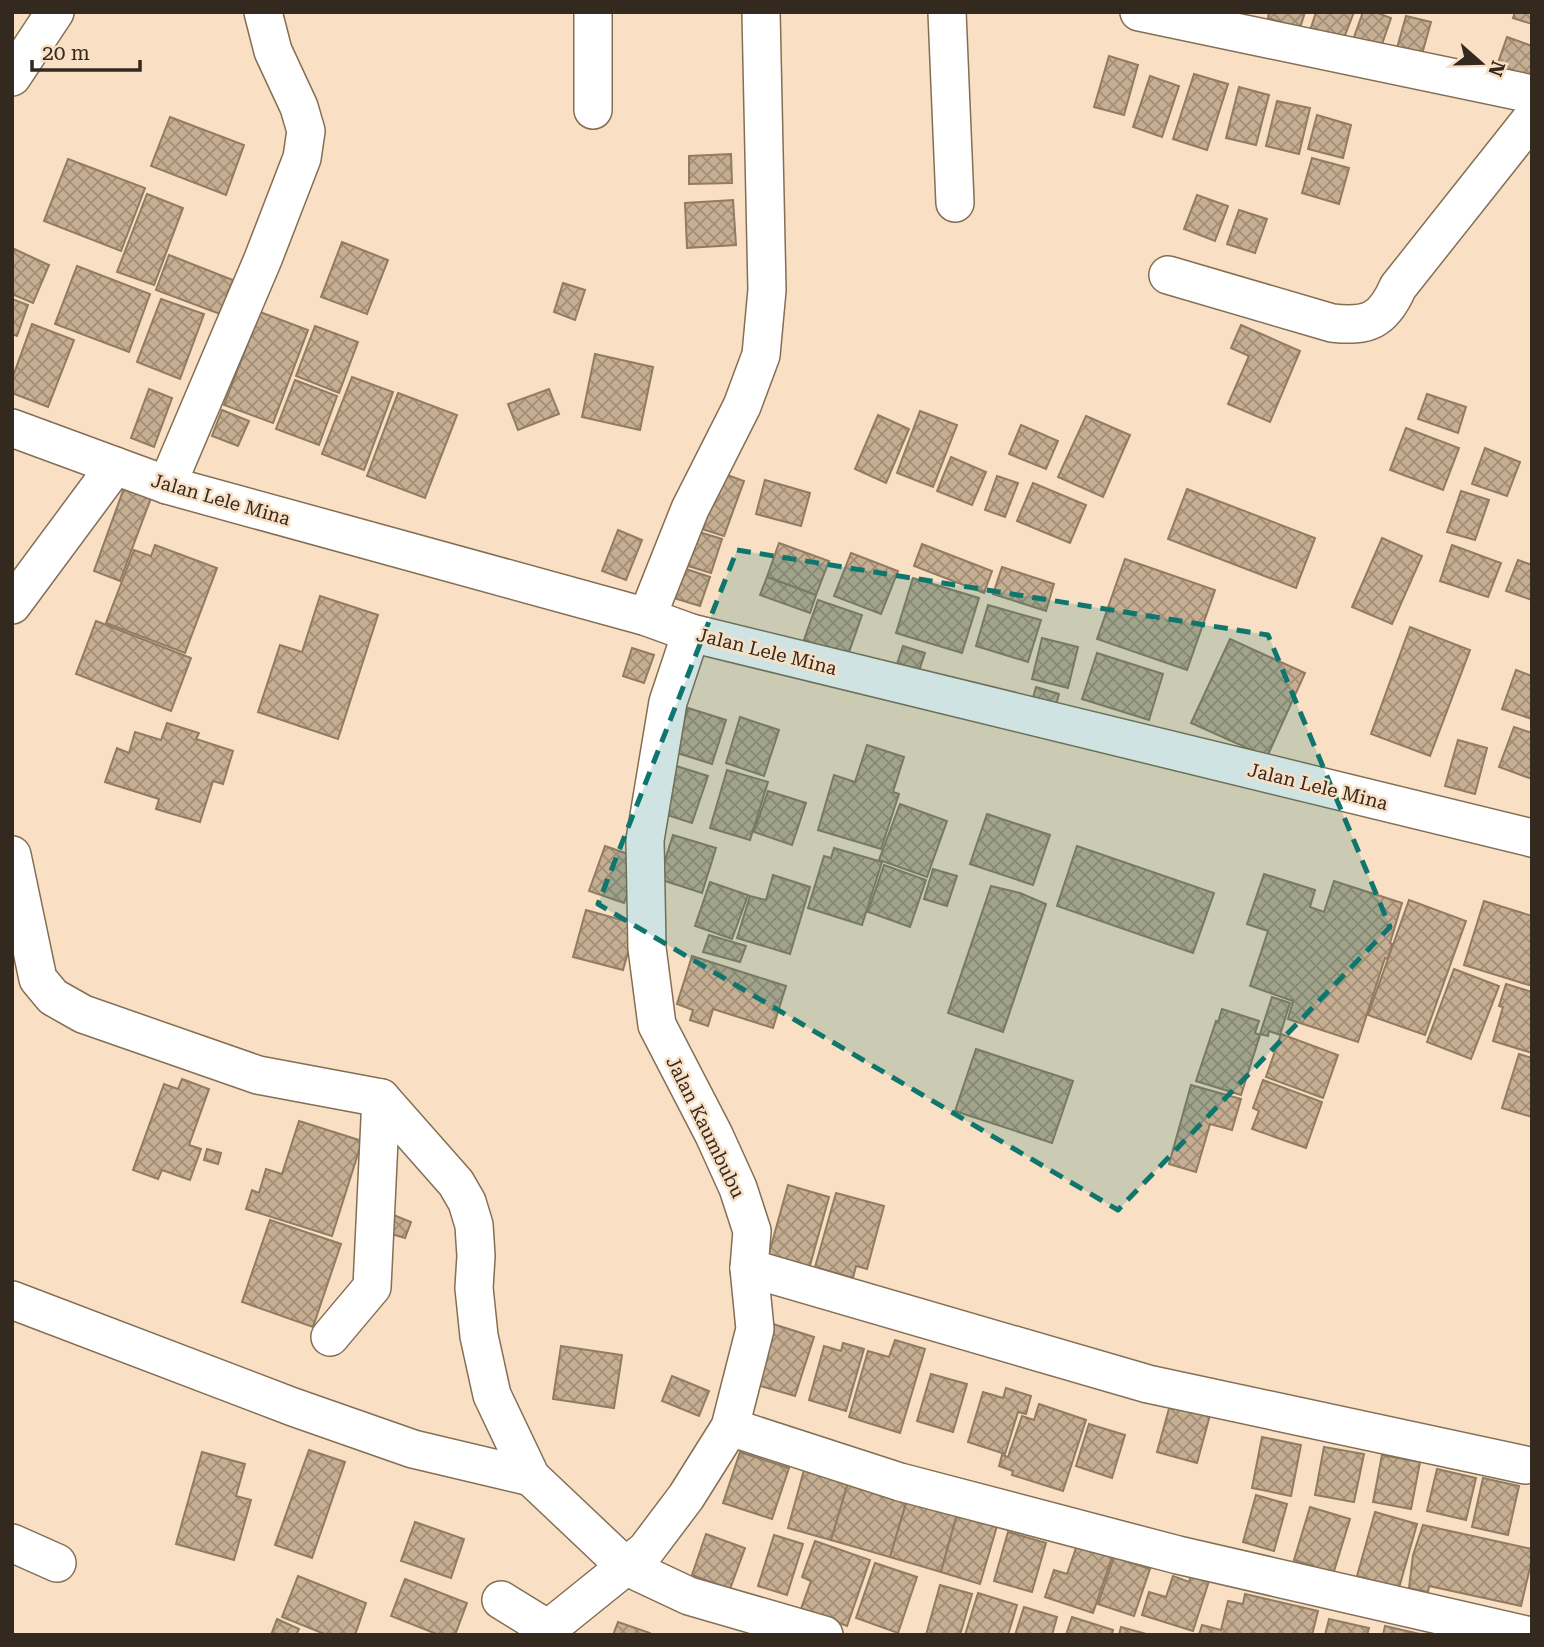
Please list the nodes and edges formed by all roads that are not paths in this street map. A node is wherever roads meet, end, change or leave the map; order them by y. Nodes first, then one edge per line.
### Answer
1 (55, 12) edge
2 (263, 12) edge
3 (593, 12) edge
4 (761, 12) edge
5 (947, 12) edge
6 (1139, 12) edge
7 (12, 77) edge
8 (1532, 94) edge
9 (593, 110) dead end
10 (1532, 118) edge
11 (955, 203) dead end
12 (1168, 275) dead end
13 (12, 428) edge
14 (115, 466) junction
15 (167, 485) junction
16 (12, 605) edge
17 (647, 617) junction
18 (691, 633) junction
19 (1532, 838) edge
20 (12, 855) edge
21 (381, 1097) junction
22 (749, 1268) junction
23 (12, 1300) edge
24 (330, 1337) dead end
25 (730, 1427) junction
26 (1525, 1465) dead end
27 (531, 1477) junction
28 (12, 1543) edge
29 (57, 1563) dead end
30 (625, 1566) junction
31 (501, 1600) dead end
32 (546, 1632) edge
33 (824, 1635) edge
34 (1526, 1635) edge

1 - 7 street
2 - 15 street
3 - 9 street
4 - 17 street
5 - 11 street
6 - 8 street
10 - 12 street
13 - 14 street, Jalan Lele Mina
14 - 15 street, Jalan Lele Mina
14 - 16 street
15 - 17 street, Jalan Lele Mina
17 - 18 street, Jalan Lele Mina
18 - 19 street, Jalan Lele Mina
18 - 22 street, Jalan Kaumbubu
20 - 21 street
21 - 24 street
21 - 27 street
22 - 25 street, Jalan Kaumbubu
22 - 26 street
23 - 27 street
25 - 30 street, Jalan Kaumbubu
25 - 34 street
27 - 30 street
28 - 29 street
30 - 32 street, Jalan Kaumbubu
30 - 33 street
31 - 32 street

